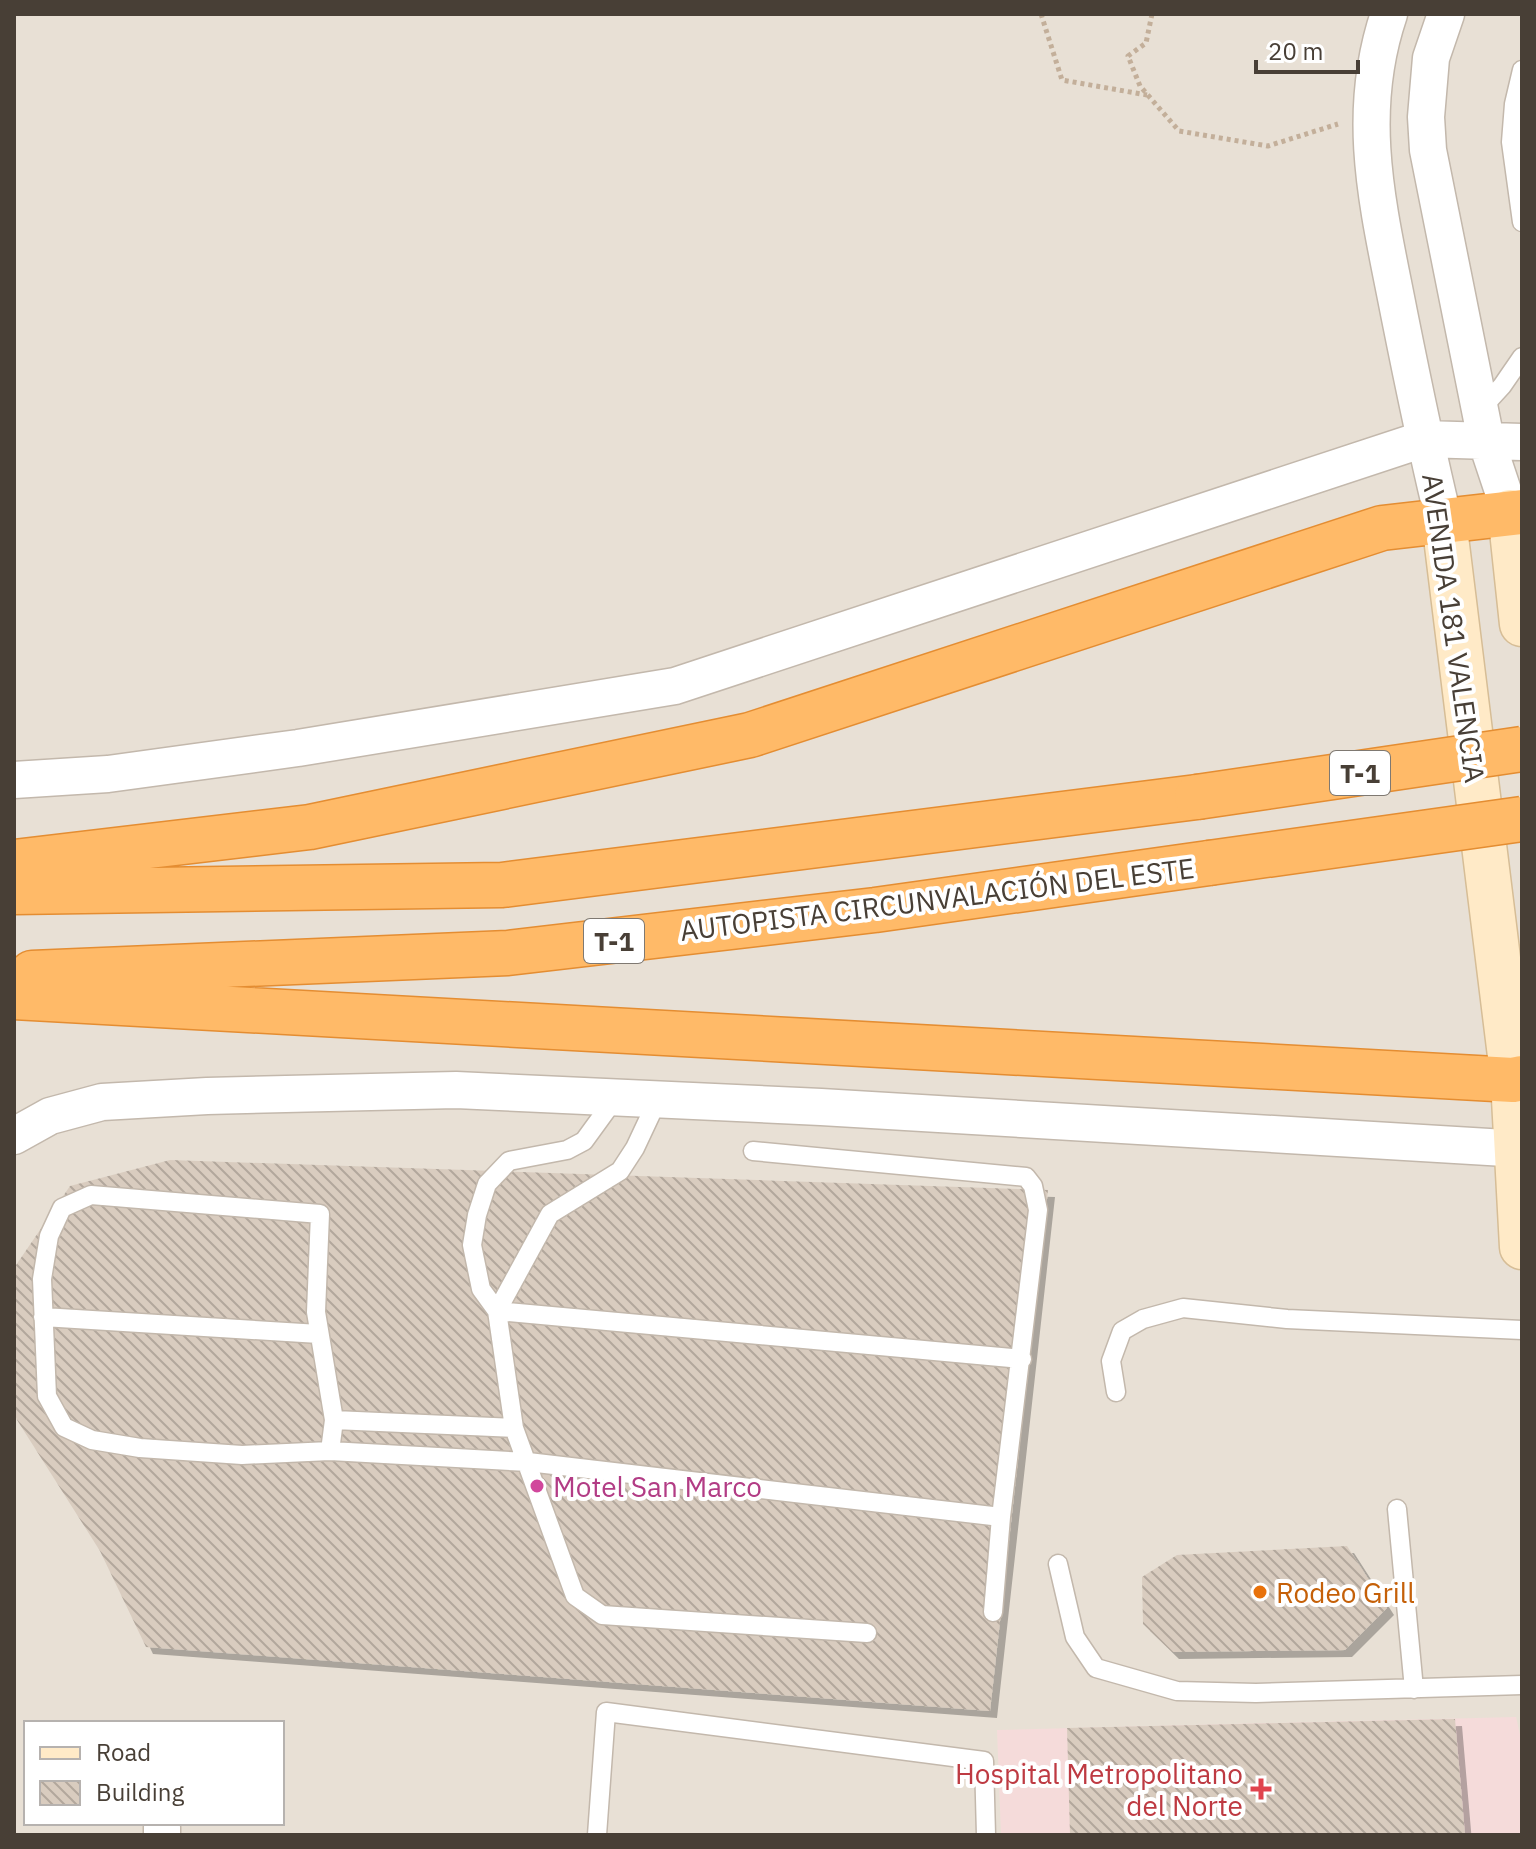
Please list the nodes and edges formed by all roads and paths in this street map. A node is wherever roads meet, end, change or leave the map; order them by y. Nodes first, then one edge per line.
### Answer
1 (1041, 14) edge
2 (1152, 14) edge
3 (1389, 14) edge
4 (1446, 14) edge
5 (1522, 70) edge
6 (1148, 96) junction
7 (1370, 115) junction
8 (1426, 117) junction
9 (1522, 222) edge
10 (1522, 357) edge
11 (1483, 425) junction
12 (1424, 439) junction
13 (1522, 442) edge
14 (1516, 512) edge
15 (1444, 521) junction
16 (1522, 624) edge
17 (1522, 749) edge
18 (14, 780) edge
19 (1522, 819) edge
20 (14, 862) edge
21 (14, 892) edge
22 (14, 974) edge
23 (14, 997) edge
24 (1517, 1079) edge
25 (616, 1097) junction
26 (658, 1099) junction
27 (14, 1136) edge
28 (1518, 1149) edge
29 (753, 1151) dead end
30 (1522, 1247) edge
31 (497, 1311) junction
32 (43, 1317) junction
33 (1522, 1330) edge
34 (319, 1334) junction
35 (1022, 1359) junction
36 (1116, 1392) dead end
37 (334, 1420) junction
38 (514, 1428) junction
39 (330, 1451) junction
40 (528, 1462) junction
41 (1397, 1509) dead end
42 (1001, 1517) junction
43 (1058, 1564) dead end
44 (993, 1612) dead end
45 (867, 1633) dead end
46 (1522, 1685) edge
47 (1414, 1689) junction
48 (597, 1835) edge
49 (986, 1835) edge

1 - 6 path
2 - 6 path
3 - 7 street, AVENIDA 181 VALENCIA
4 - 8 street
5 - 9 lane
6 - 7 path
7 - 8 street
7 - 12 street, AVENIDA 181 VALENCIA
8 - 11 street
10 - 11 lane
11 - 12 street
11 - 13 street
11 - 14 street
12 - 15 street, AVENIDA 181 VALENCIA
12 - 18 street
14 - 15 highway
14 - 16 street
15 - 20 highway
15 - 24 street, AVENIDA 181 VALENCIA
17 - 21 highway, T-1, bridge
19 - 22 highway, AUTOPISTA CIRCUNVALACIÓN DEL ESTE / T-1, bridge
23 - 24 highway
24 - 28 street, AVENIDA 181 VALENCIA
25 - 26 street
25 - 27 street
25 - 31 lane
26 - 28 street
26 - 31 lane
28 - 30 street, AVENIDA 181 VALENCIA
29 - 35 lane
31 - 35 lane
31 - 38 lane
32 - 34 lane
32 - 34 lane
32 - 39 lane
33 - 36 lane
34 - 37 lane
35 - 42 lane
37 - 38 lane
37 - 39 lane
38 - 40 lane
39 - 40 lane
40 - 42 lane
40 - 45 lane
41 - 47 lane
42 - 44 lane
43 - 47 lane
46 - 47 lane
48 - 49 lane

